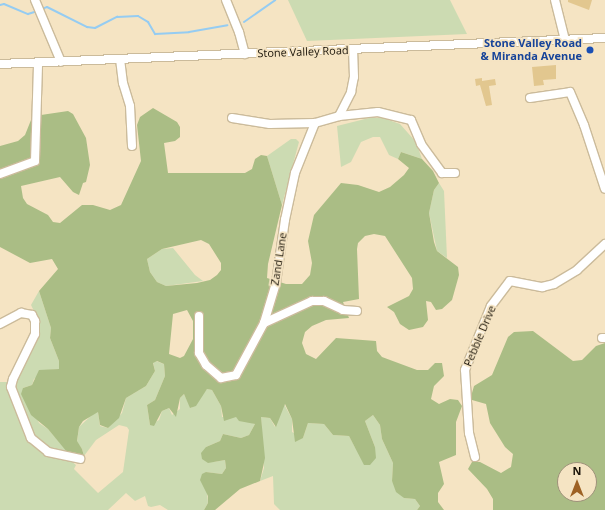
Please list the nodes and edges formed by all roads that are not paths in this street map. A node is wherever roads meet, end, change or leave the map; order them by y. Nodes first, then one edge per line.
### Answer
1 (226, 0) edge
2 (555, 0) edge
3 (38, 7) edge
4 (605, 38) edge
5 (566, 40) junction
6 (353, 50) junction
7 (245, 54) junction
8 (120, 59) junction
9 (61, 62) junction
10 (38, 63) junction
11 (0, 64) edge
12 (530, 98) dead end
13 (339, 116) junction
14 (232, 118) dead end
15 (315, 123) junction
16 (132, 146) dead end
17 (454, 172) dead end
18 (0, 174) edge
19 (605, 189) edge
20 (605, 244) edge
21 (357, 311) dead end
22 (199, 316) dead end
23 (264, 323) junction
24 (0, 324) edge
25 (474, 457) dead end
26 (80, 460) dead end

1 - 7 street
2 - 5 street
3 - 9 street
4 - 5 street, Stone Valley Road
5 - 6 street, Stone Valley Road
6 - 7 street, Stone Valley Road
6 - 13 street
7 - 8 street, Stone Valley Road
8 - 9 street, Stone Valley Road
8 - 16 street
9 - 10 street, Stone Valley Road
10 - 11 street, Stone Valley Road
10 - 18 street
12 - 19 street
13 - 15 street
13 - 17 street
14 - 15 street
15 - 23 street, Zand Lane
20 - 25 street, Pebble Drive
21 - 23 street
22 - 23 street, Zand Lane
24 - 26 street

